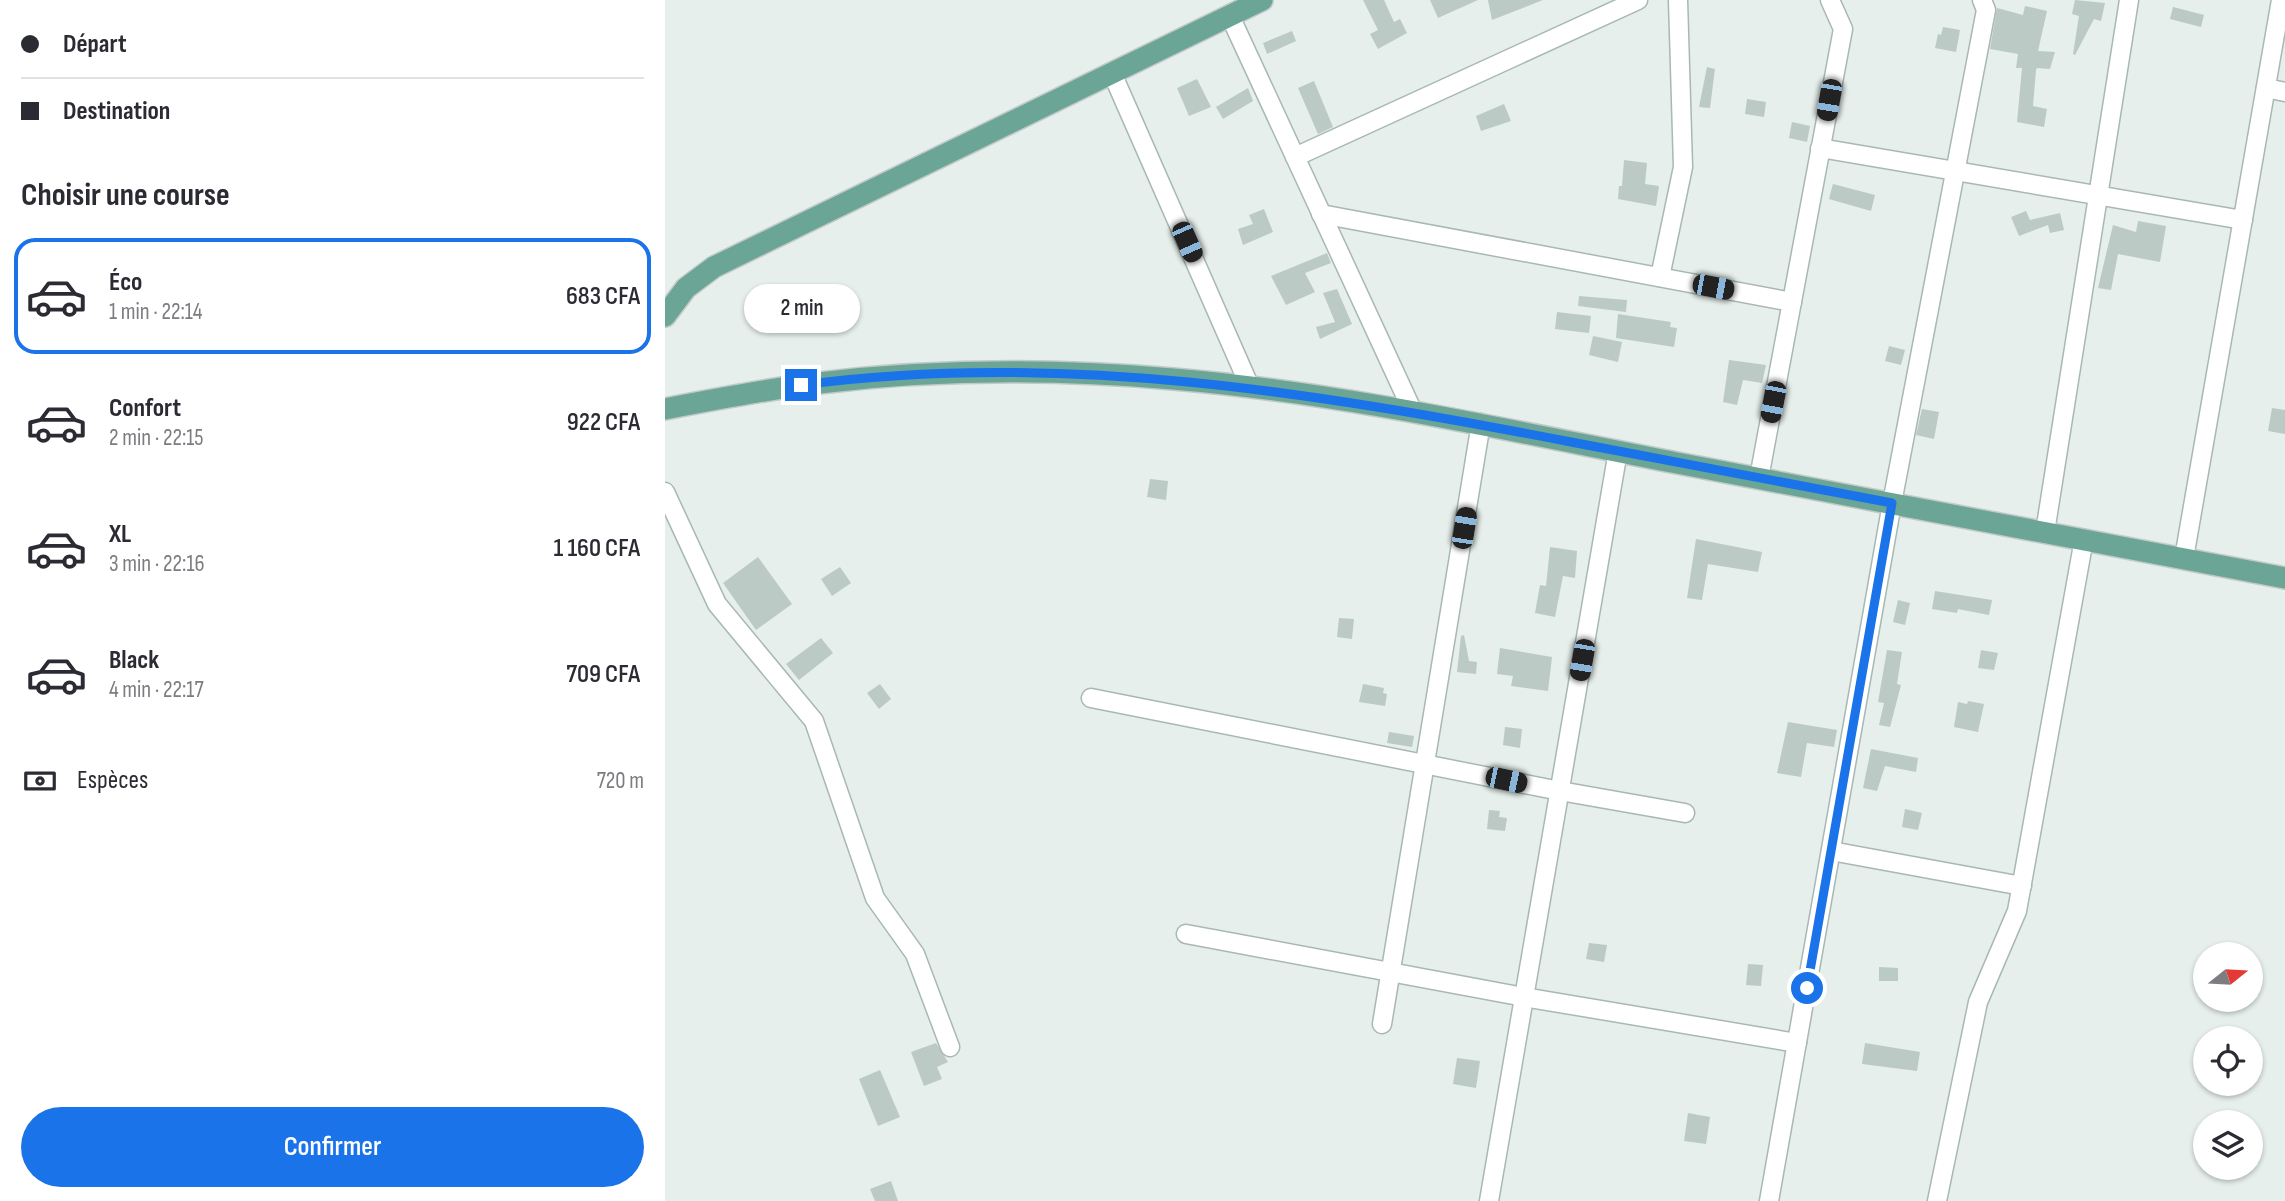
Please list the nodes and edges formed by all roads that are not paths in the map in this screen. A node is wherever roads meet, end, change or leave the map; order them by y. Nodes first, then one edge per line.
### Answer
1 (1262, 0) edge
2 (1639, 0) edge
3 (1678, 0) edge
4 (1830, 0) edge
5 (1982, 0) edge
6 (2130, 0) edge
7 (2281, 0) edge
8 (1230, 16) junction
9 (1112, 73) junction
10 (2266, 88) junction
11 (2285, 92) edge
12 (1820, 148) junction
13 (1295, 157) junction
14 (1955, 173) junction
15 (2098, 196) junction
16 (1321, 214) junction
17 (2243, 220) junction
18 (1660, 277) junction
19 (1792, 302) junction
20 (665, 316) edge
21 (1250, 387) junction
22 (665, 409) edge
23 (1413, 412) junction
24 (1481, 424) junction
25 (1618, 451) junction
26 (1759, 478) junction
27 (665, 492) edge
28 (1892, 503) junction
29 (2045, 532) junction
30 (2084, 539) junction
31 (2184, 558) junction
32 (2285, 578) edge
33 (1091, 698) dead end
34 (1425, 764) junction
35 (1560, 791) junction
36 (1685, 813) dead end
37 (1831, 851) junction
38 (2022, 886) junction
39 (1186, 934) dead end
40 (1391, 972) junction
41 (1524, 997) junction
42 (1383, 1024) dead end
43 (1797, 1042) junction
44 (950, 1047) dead end
45 (1489, 1201) edge
46 (1769, 1201) edge
47 (1937, 1201) edge

1 - 8 main road
2 - 13 street
3 - 18 street
4 - 12 street
5 - 14 street
6 - 15 street
7 - 10 street
8 - 9 main road
8 - 13 street
9 - 20 main road
9 - 21 street
10 - 11 street
10 - 17 street
12 - 14 street
12 - 19 street
13 - 16 street
14 - 15 street
14 - 28 street
15 - 17 street
15 - 29 street
16 - 18 street
16 - 23 street
17 - 31 street
18 - 19 street
19 - 26 street
21 - 22 main road
21 - 23 main road
23 - 24 main road
24 - 25 main road
24 - 34 street
25 - 26 main road
25 - 35 street
26 - 28 main road
27 - 44 street
28 - 29 main road
28 - 37 street
29 - 30 main road
30 - 31 main road
30 - 38 street
31 - 32 main road
33 - 34 street
34 - 35 street
34 - 40 street
35 - 36 street
35 - 41 street
37 - 38 street
37 - 43 street
38 - 47 street
39 - 40 street
40 - 41 street
40 - 42 street
41 - 43 street
41 - 45 street
43 - 46 street

